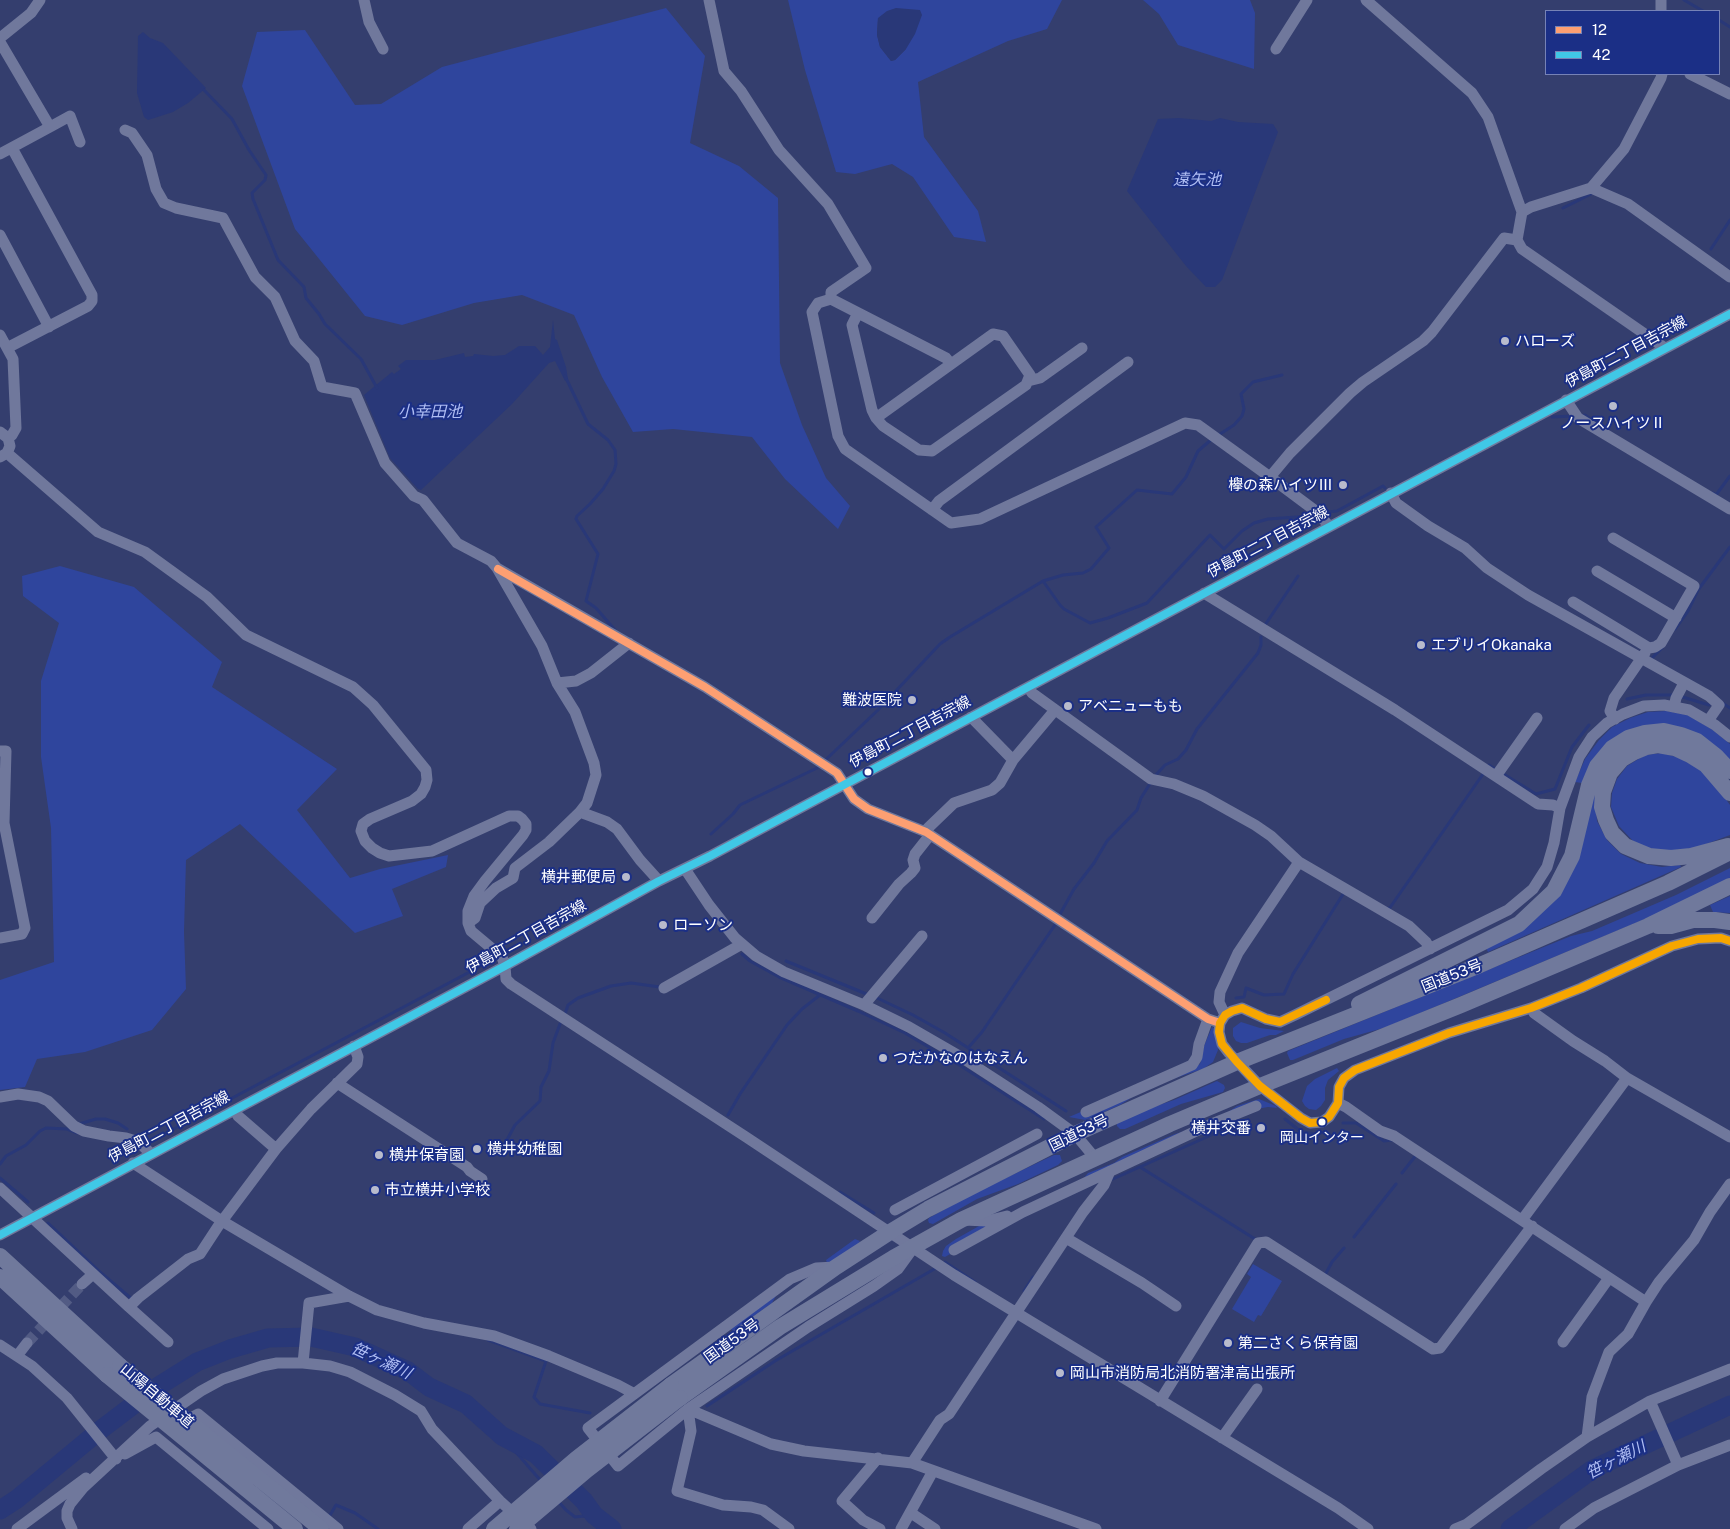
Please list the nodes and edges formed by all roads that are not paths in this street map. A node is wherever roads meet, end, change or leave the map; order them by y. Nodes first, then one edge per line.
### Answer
1 (40, 0) edge
2 (364, 0) edge
3 (710, 0) edge
4 (1307, 0) edge
5 (1366, 0) edge
6 (0, 38) edge
7 (0, 42) edge
8 (383, 49) dead end
9 (1276, 49) dead end
10 (1662, 75) edge
11 (1692, 75) edge
12 (1730, 94) edge
13 (50, 127) junction
14 (125, 130) dead end
15 (80, 142) dead end
16 (12, 148) junction
17 (0, 154) edge
18 (1591, 188) junction
19 (1522, 212) junction
20 (0, 235) edge
21 (1517, 240) junction
22 (1730, 277) edge
23 (831, 299) junction
24 (858, 313) junction
25 (1729, 316) edge
26 (49, 327) junction
27 (0, 335) edge
28 (7, 348) junction
29 (1082, 348) dead end
30 (1665, 348) junction
31 (1128, 362) dead end
32 (951, 364) junction
33 (1028, 381) junction
34 (1566, 400) junction
35 (876, 418) junction
36 (4, 435) edge
37 (4, 455) edge
38 (1270, 477) junction
39 (1391, 494) junction
40 (1730, 509) edge
41 (932, 510) junction
42 (1329, 526) junction
43 (1613, 538) dead end
44 (497, 568) junction
45 (1598, 571) dead end
46 (1204, 593) junction
47 (1573, 602) dead end
48 (1676, 618) junction
49 (629, 643) junction
50 (1644, 654) junction
51 (557, 683) junction
52 (1684, 683) junction
53 (1028, 687) junction
54 (1676, 699) junction
55 (1054, 710) junction
56 (971, 717) junction
57 (1537, 718) dead end
58 (1615, 718) junction
59 (1708, 721) junction
60 (1730, 738) edge
61 (0, 751) edge
62 (1013, 760) junction
63 (1730, 771) edge
64 (1499, 773) junction
65 (845, 784) junction
66 (1730, 793) edge
67 (1560, 808) junction
68 (580, 812) junction
69 (927, 831) junction
70 (1730, 845) edge
71 (4, 848) edge
72 (1730, 852) edge
73 (1299, 862) junction
74 (685, 869) junction
75 (659, 881) junction
76 (1730, 886) edge
77 (872, 918) dead end
78 (1730, 922) edge
79 (468, 923) junction
80 (1648, 926) junction
81 (922, 936) dead end
82 (0, 938) edge
83 (1730, 940) edge
84 (742, 944) junction
85 (1430, 949) junction
86 (505, 966) junction
87 (664, 988) dead end
88 (870, 999) junction
89 (1531, 1008) junction
90 (1208, 1019) junction
91 (1222, 1019) junction
92 (1287, 1043) junction
93 (354, 1046) junction
94 (1237, 1062) junction
95 (1626, 1078) junction
96 (337, 1083) junction
97 (1146, 1084) junction
98 (1186, 1084) junction
99 (1260, 1086) junction
100 (1238, 1096) junction
101 (0, 1097) edge
102 (1338, 1103) junction
103 (1256, 1106) dead end
104 (235, 1110) junction
105 (1086, 1112) dead end
106 (1121, 1113) junction
107 (1170, 1124) junction
108 (1209, 1125) junction
109 (1037, 1134) dead end
110 (1075, 1134) junction
111 (1730, 1137) edge
112 (276, 1149) junction
113 (151, 1154) junction
114 (1094, 1158) junction
115 (133, 1163) junction
116 (971, 1170) junction
117 (1110, 1171) junction
118 (992, 1176) junction
119 (482, 1179) dead end
120 (950, 1181) junction
121 (1730, 1184) edge
122 (0, 1188) edge
123 (928, 1209) junction
124 (895, 1210) dead end
125 (1023, 1212) junction
126 (32, 1218) junction
127 (961, 1220) junction
128 (222, 1221) junction
129 (1527, 1223) junction
130 (890, 1232) junction
131 (0, 1235) edge
132 (1066, 1238) junction
133 (914, 1248) junction
134 (954, 1250) dead end
135 (0, 1256) edge
136 (836, 1267) junction
137 (92, 1275) junction
138 (0, 1277) edge
139 (1609, 1278) junction
140 (790, 1279) junction
141 (82, 1284) tunnel mouth
142 (349, 1296) junction
143 (1646, 1302) junction
144 (133, 1303) junction
145 (1176, 1306) dead end
146 (773, 1311) junction
147 (1016, 1313) junction
148 (168, 1342) dead end
149 (1563, 1342) dead end
150 (27, 1343) tunnel mouth
151 (0, 1345) edge
152 (17, 1356) junction
153 (303, 1359) junction
154 (114, 1370) junction
155 (1730, 1370) edge
156 (1257, 1390) dead end
157 (633, 1393) junction
158 (680, 1397) junction
159 (1160, 1401) junction
160 (1650, 1401) junction
161 (156, 1437) junction
162 (1587, 1437) junction
163 (1222, 1438) junction
164 (1730, 1446) edge
165 (114, 1456) junction
166 (878, 1458) junction
167 (912, 1462) junction
168 (1678, 1465) junction
169 (932, 1471) junction
170 (500, 1501) junction
171 (911, 1512) junction
172 (17, 1529) edge
173 (72, 1529) edge
174 (268, 1529) edge
175 (295, 1529) edge
176 (321, 1529) edge
177 (338, 1529) edge
178 (468, 1529) edge
179 (494, 1529) edge
180 (517, 1529) edge
181 (531, 1529) edge
182 (789, 1529) edge
183 (880, 1529) edge
184 (901, 1529) edge
185 (935, 1529) edge
186 (1096, 1529) edge
187 (1368, 1529) edge
188 (1455, 1529) edge
189 (1565, 1529) edge

1 - 6 street
2 - 8 street
3 - 23 street
4 - 9 street
5 - 19 street
7 - 13 street
10 - 18 street
11 - 12 street
13 - 15 street
13 - 16 street
14 - 44 street
16 - 17 street
16 - 26 street
18 - 19 street
18 - 22 street
19 - 21 street
20 - 26 street
21 - 30 street
21 - 38 street
23 - 24 street
23 - 41 street
24 - 32 street
24 - 35 street
25 - 30 street, 伊島町二丁目吉宗線
26 - 28 street
27 - 28 street
28 - 36 street
29 - 33 street
30 - 34 street, 伊島町二丁目吉宗線
31 - 41 street
32 - 33 street
32 - 35 street
33 - 35 street
34 - 39 street, 伊島町二丁目吉宗線
34 - 40 street
36 - 37 street
37 - 79 street
38 - 41 street
38 - 42 street
39 - 42 street, 伊島町二丁目吉宗線
39 - 50 street
42 - 46 street, 伊島町二丁目吉宗線
43 - 48 street
44 - 49 street
44 - 51 street
45 - 48 street
46 - 53 street, 伊島町二丁目吉宗線
46 - 64 street
47 - 50 street
48 - 50 street
49 - 51 street
49 - 65 street
50 - 52 street
50 - 58 street
51 - 68 street
52 - 54 street
52 - 59 street
53 - 55 street
53 - 56 street, 伊島町二丁目吉宗線
54 - 58 street
54 - 59 street
55 - 62 street
55 - 73 street
56 - 62 street
56 - 65 street, 伊島町二丁目吉宗線
57 - 64 street
58 - 67 street
59 - 60 street
61 - 71 street
62 - 69 street
63 - 92 highway
64 - 67 street
65 - 69 street
65 - 74 street, 伊島町二丁目吉宗線
66 - 70 highway
67 - 85 street
68 - 75 street
68 - 79 street
69 - 77 street
69 - 90 street
71 - 82 street
72 - 92 highway, 国道53号
73 - 85 street
73 - 91 street
74 - 75 street, 伊島町二丁目吉宗線
74 - 84 street
75 - 86 street, 伊島町二丁目吉宗線
76 - 80 highway, 国道53号
78 - 80 highway
79 - 86 street
80 - 99 highway, 国道53号
81 - 88 street
83 - 89 street
84 - 87 street
84 - 88 street
85 - 91 street
86 - 93 street, 伊島町二丁目吉宗線
86 - 130 street
88 - 110 street
89 - 95 street
89 - 102 street
90 - 91 street
90 - 97 street
91 - 94 street
92 - 94 highway, 国道53号
93 - 96 street
93 - 104 street, 伊島町二丁目吉宗線
94 - 98 highway, 国道53号
94 - 99 street
95 - 111 street
95 - 129 street
96 - 112 street
96 - 119 street
97 - 98 street
97 - 105 street
97 - 106 street
98 - 106 highway, 国道53号
99 - 100 highway, 国道53号
99 - 102 street
100 - 107 highway, 国道53号
100 - 108 street
101 - 113 street
102 - 129 street
103 - 108 street
104 - 112 street
104 - 113 street, 伊島町二丁目吉宗線
106 - 110 highway, 国道53号
107 - 108 street
107 - 114 highway, 国道53号
108 - 117 street
109 - 116 street
110 - 114 street
110 - 118 highway, 国道53号
112 - 128 street
113 - 115 street, 伊島町二丁目吉宗線
114 - 127 highway, 国道53号
115 - 126 street, 伊島町二丁目吉宗線
115 - 128 street
116 - 118 street
116 - 120 street
117 - 125 street
117 - 132 street
118 - 123 highway, 国道53号
120 - 123 street
120 - 124 street
121 - 143 street
122 - 126 street
123 - 130 highway, 国道53号
125 - 127 street
125 - 134 street
126 - 131 street, 伊島町二丁目吉宗線
126 - 137 street
127 - 133 highway, 国道53号
128 - 142 street
128 - 144 street
129 - 139 street
129 - 159 street
130 - 133 street
130 - 136 highway, 国道53号
132 - 145 street
132 - 147 street
133 - 147 street
133 - 158 highway, 国道53号
135 - 154 highway, 山陽自動車道
136 - 140 street
136 - 146 highway, 国道53号
137 - 141 street
137 - 144 street
138 - 154 highway, 山陽自動車道
139 - 143 street
139 - 149 street
140 - 146 street
140 - 157 street
142 - 153 street
142 - 157 street
143 - 162 street
144 - 148 street
146 - 158 highway, 国道53号
147 - 159 street
147 - 167 street
150 - 152 street
151 - 152 street
152 - 165 street
153 - 165 street
153 - 170 street
154 - 175 highway, 山陽自動車道, bridge
154 - 176 highway, 山陽自動車道, bridge
155 - 160 street
156 - 163 street
157 - 158 street
158 - 166 street
158 - 179 highway, 国道53号, bridge
158 - 180 highway, 国道53号, bridge
158 - 182 street
159 - 163 street
160 - 162 street
160 - 168 street
161 - 165 street
161 - 174 street
161 - 177 street
162 - 188 street
163 - 187 street
164 - 168 street
165 - 172 street
165 - 173 street
166 - 167 street
166 - 183 street
167 - 169 street
168 - 189 street
169 - 171 street
169 - 186 street
170 - 178 street
170 - 181 street
171 - 184 street
171 - 185 street

